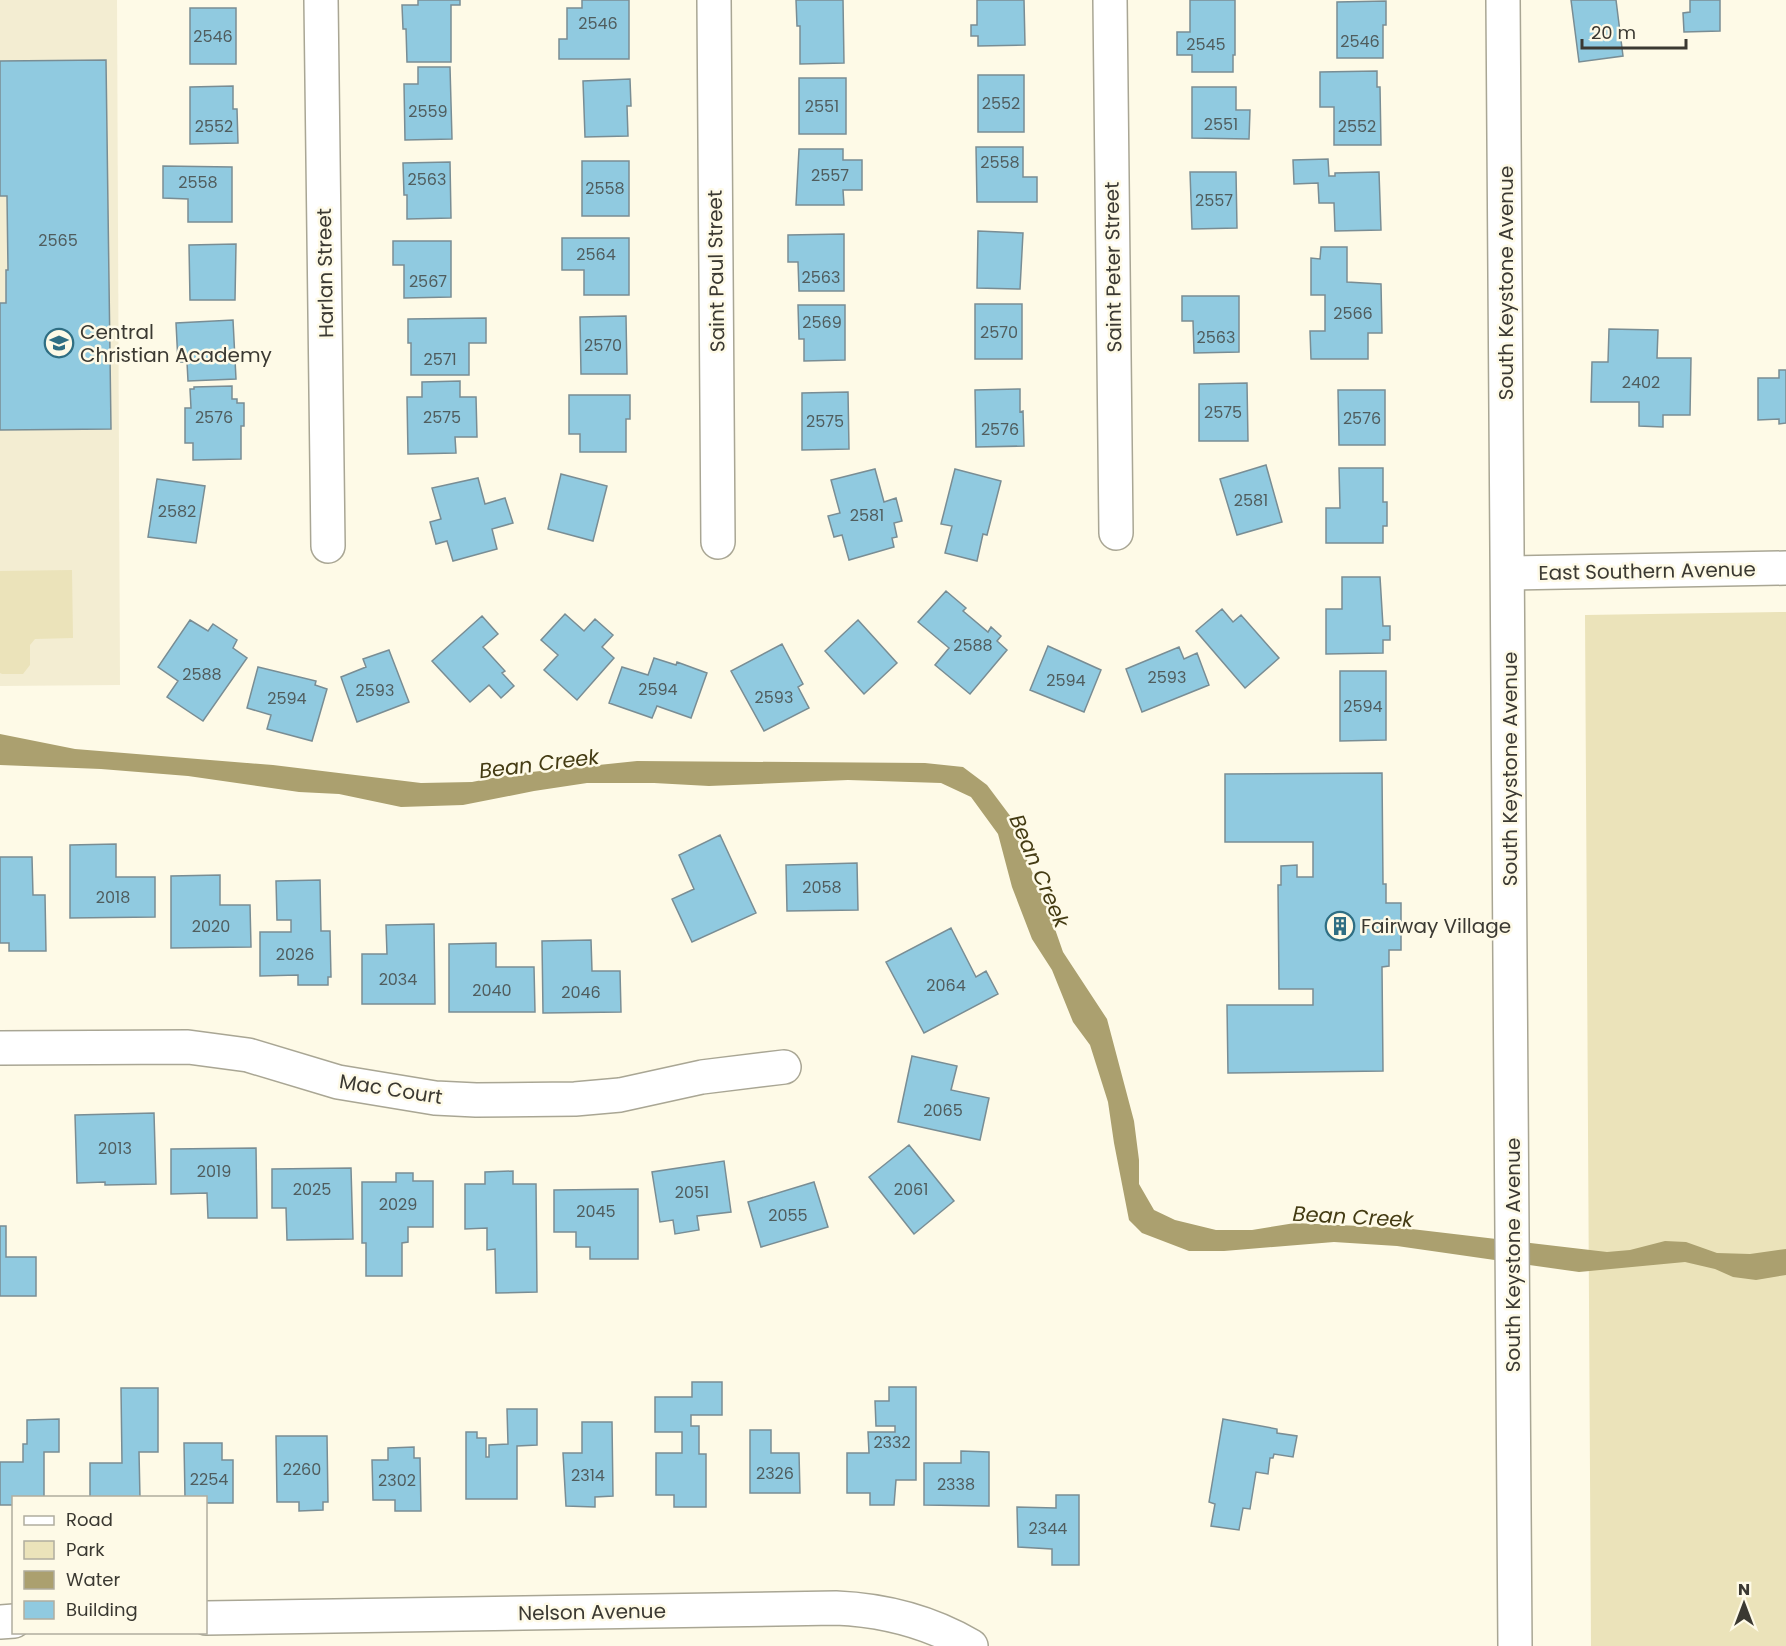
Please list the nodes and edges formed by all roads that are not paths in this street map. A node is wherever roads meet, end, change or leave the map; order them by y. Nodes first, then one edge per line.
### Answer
1 (321, 0) edge
2 (714, 0) edge
3 (1110, 0) edge
4 (1503, 0) edge
5 (1116, 533) dead end
6 (718, 542) dead end
7 (328, 546) dead end
8 (1786, 568) edge
9 (1508, 573) junction
10 (0, 1048) edge
11 (784, 1067) dead end
12 (207, 1618) edge
13 (971, 1646) edge
14 (1515, 1646) edge

1 - 7 street, Harlan Street
2 - 6 street, Saint Paul Street
3 - 5 street, Saint Peter Street
4 - 9 street, South Keystone Avenue
8 - 9 street, East Southern Avenue
9 - 14 street, South Keystone Avenue
10 - 11 street, Mac Court
12 - 13 street, Nelson Avenue

